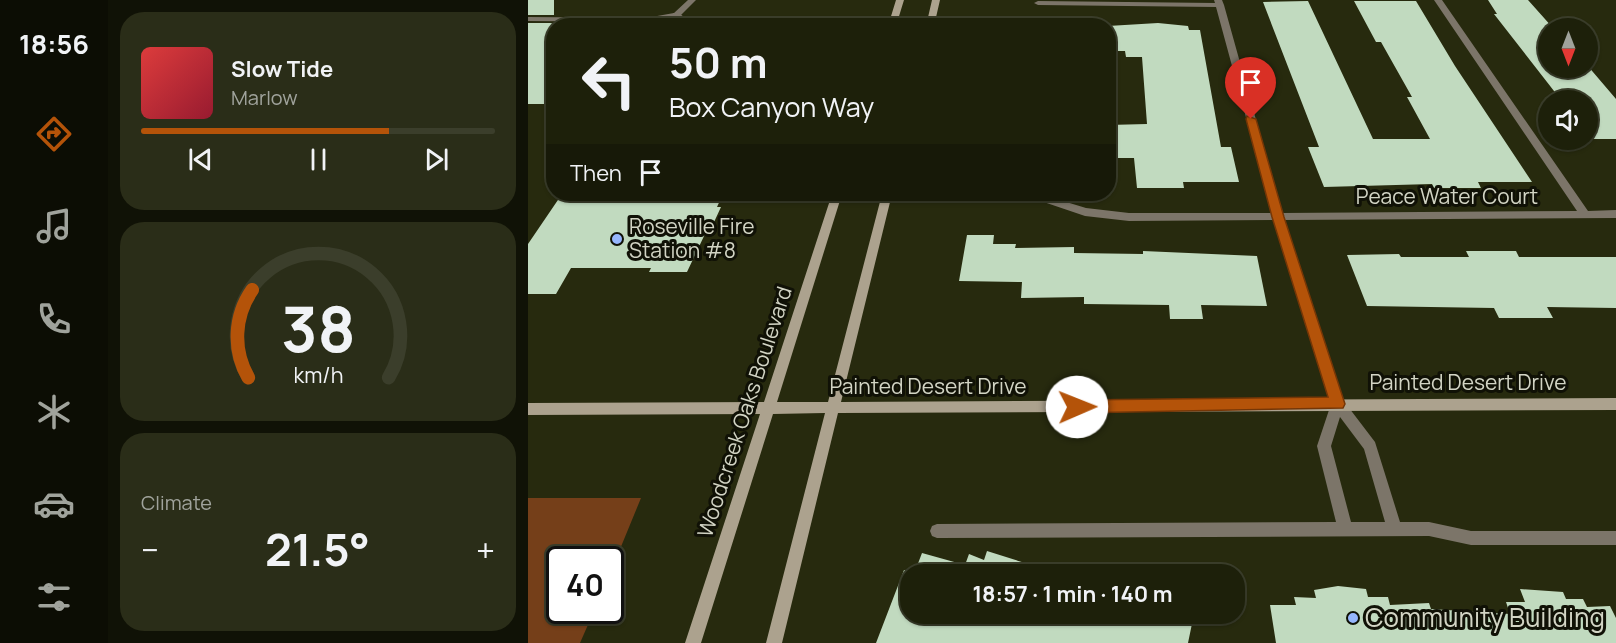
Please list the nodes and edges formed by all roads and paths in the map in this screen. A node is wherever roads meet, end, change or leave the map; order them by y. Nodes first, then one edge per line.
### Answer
1 (692, 0) edge
2 (900, 0) edge
3 (936, 0) edge
4 (1438, 0) edge
5 (1038, 3) dead end
6 (1219, 3) edge
7 (676, 15) junction
8 (664, 18) edge
9 (680, 18) edge
10 (894, 18) edge
11 (932, 18) edge
12 (528, 19) edge
13 (546, 20) edge
14 (835, 201) edge
15 (885, 201) edge
16 (1051, 201) edge
17 (1616, 214) edge
18 (1585, 215) junction
19 (1278, 217) junction
20 (1338, 404) junction
21 (1616, 404) edge
22 (768, 408) junction
23 (833, 408) junction
24 (528, 409) edge
25 (1345, 529) junction
26 (1395, 529) junction
27 (937, 531) dead end
28 (1616, 538) edge
29 (693, 643) edge
30 (774, 643) edge

1 - 7 street
2 - 10 main road
3 - 11 main road
4 - 18 street
5 - 6 street
6 - 19 street
7 - 8 street
7 - 9 street
12 - 13 street
14 - 22 main road, Woodcreek Oaks Boulevard
15 - 23 main road
16 - 19 street, Peace Water Court
17 - 18 street, Peace Water Court
18 - 19 street, Peace Water Court
19 - 20 street
20 - 21 main road, Painted Desert Drive
20 - 23 main road, Painted Desert Drive
20 - 25 street
20 - 26 street
22 - 23 main road, Painted Desert Drive
22 - 24 main road, Painted Desert Drive
22 - 29 main road, Woodcreek Oaks Boulevard
23 - 30 main road
25 - 26 street
25 - 27 street
26 - 28 street

